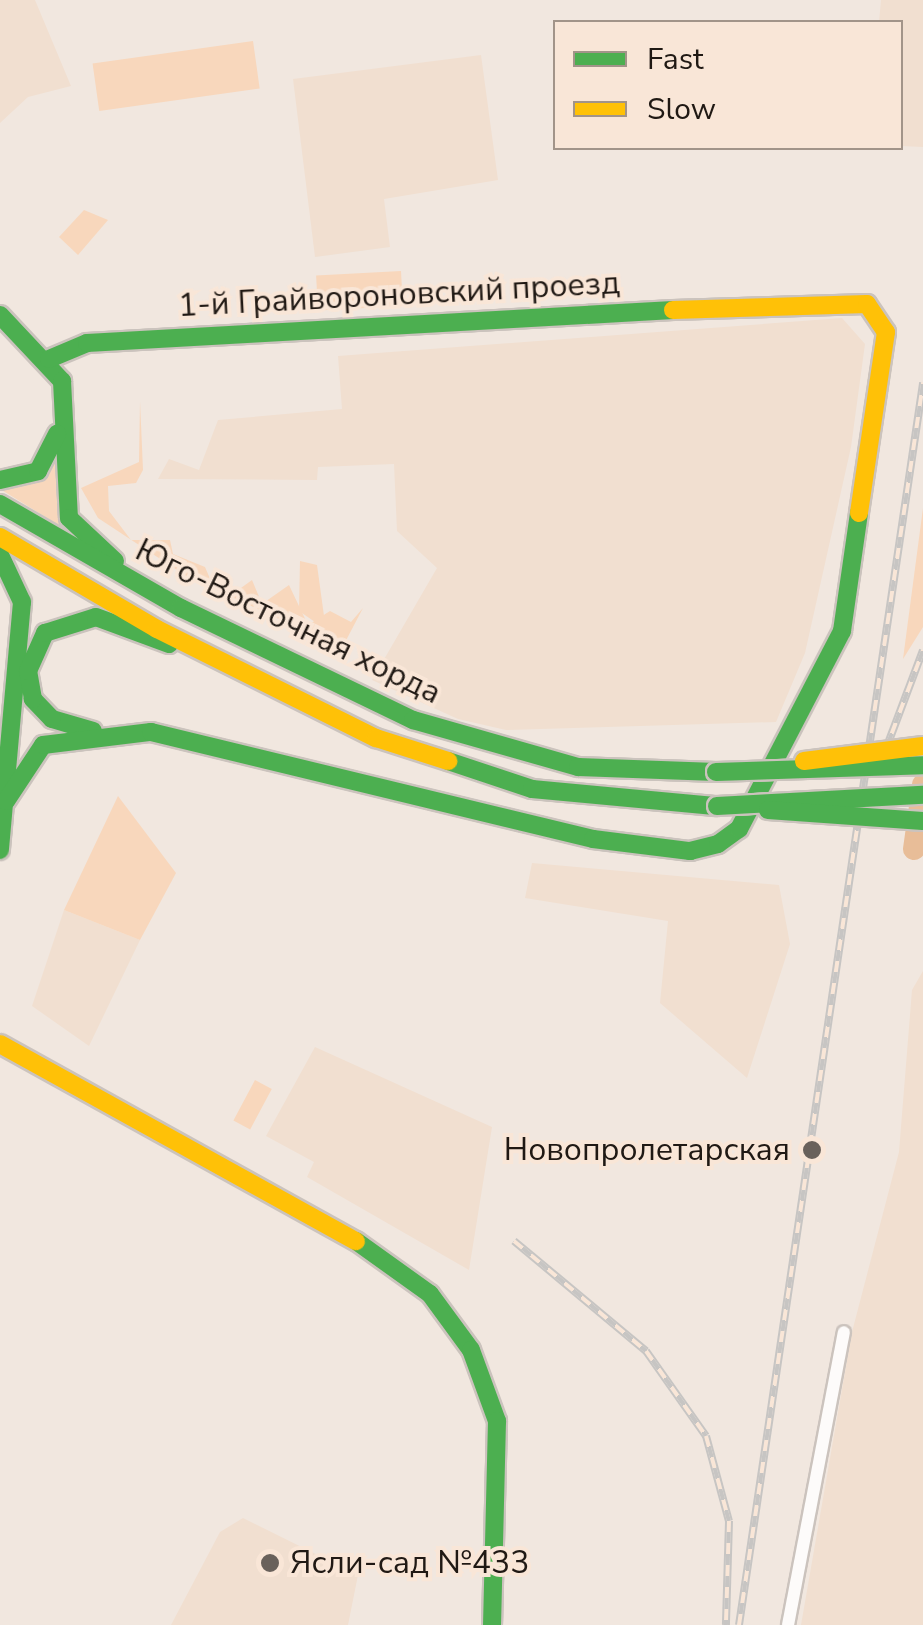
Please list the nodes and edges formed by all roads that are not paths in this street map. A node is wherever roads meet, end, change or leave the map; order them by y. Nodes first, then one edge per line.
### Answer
1 (0, 315) edge
2 (49, 359) junction
3 (61, 419) junction
4 (0, 480) edge
5 (0, 504) edge
6 (0, 537) edge
7 (0, 555) edge
8 (181, 608) junction
9 (240, 672) junction
10 (103, 734) junction
11 (923, 746) edge
12 (923, 765) edge
13 (716, 772) junction
14 (923, 796) edge
15 (6, 801) junction
16 (718, 806) junction
17 (923, 821) edge
18 (0, 850) edge
19 (0, 1044) edge
20 (844, 1332) dead end
21 (492, 1625) edge
22 (788, 1625) edge

1 - 2 main road
2 - 3 main road
2 - 10 main road, 1-й Грайвороновский проезд
3 - 4 main road
3 - 8 main road
5 - 8 main road, Юго-Восточная хорда
6 - 9 main road, Юго-Восточная хорда
7 - 15 main road
8 - 13 main road, Юго-Восточная хорда
9 - 10 main road
9 - 16 main road, Юго-Восточная хорда
10 - 15 main road
11 - 13 main road, bridge
12 - 13 main road, Юго-Восточная хорда, bridge
14 - 16 main road, Юго-Восточная хорда, bridge
15 - 18 main road
16 - 17 main road, bridge
19 - 21 main road
20 - 22 street

